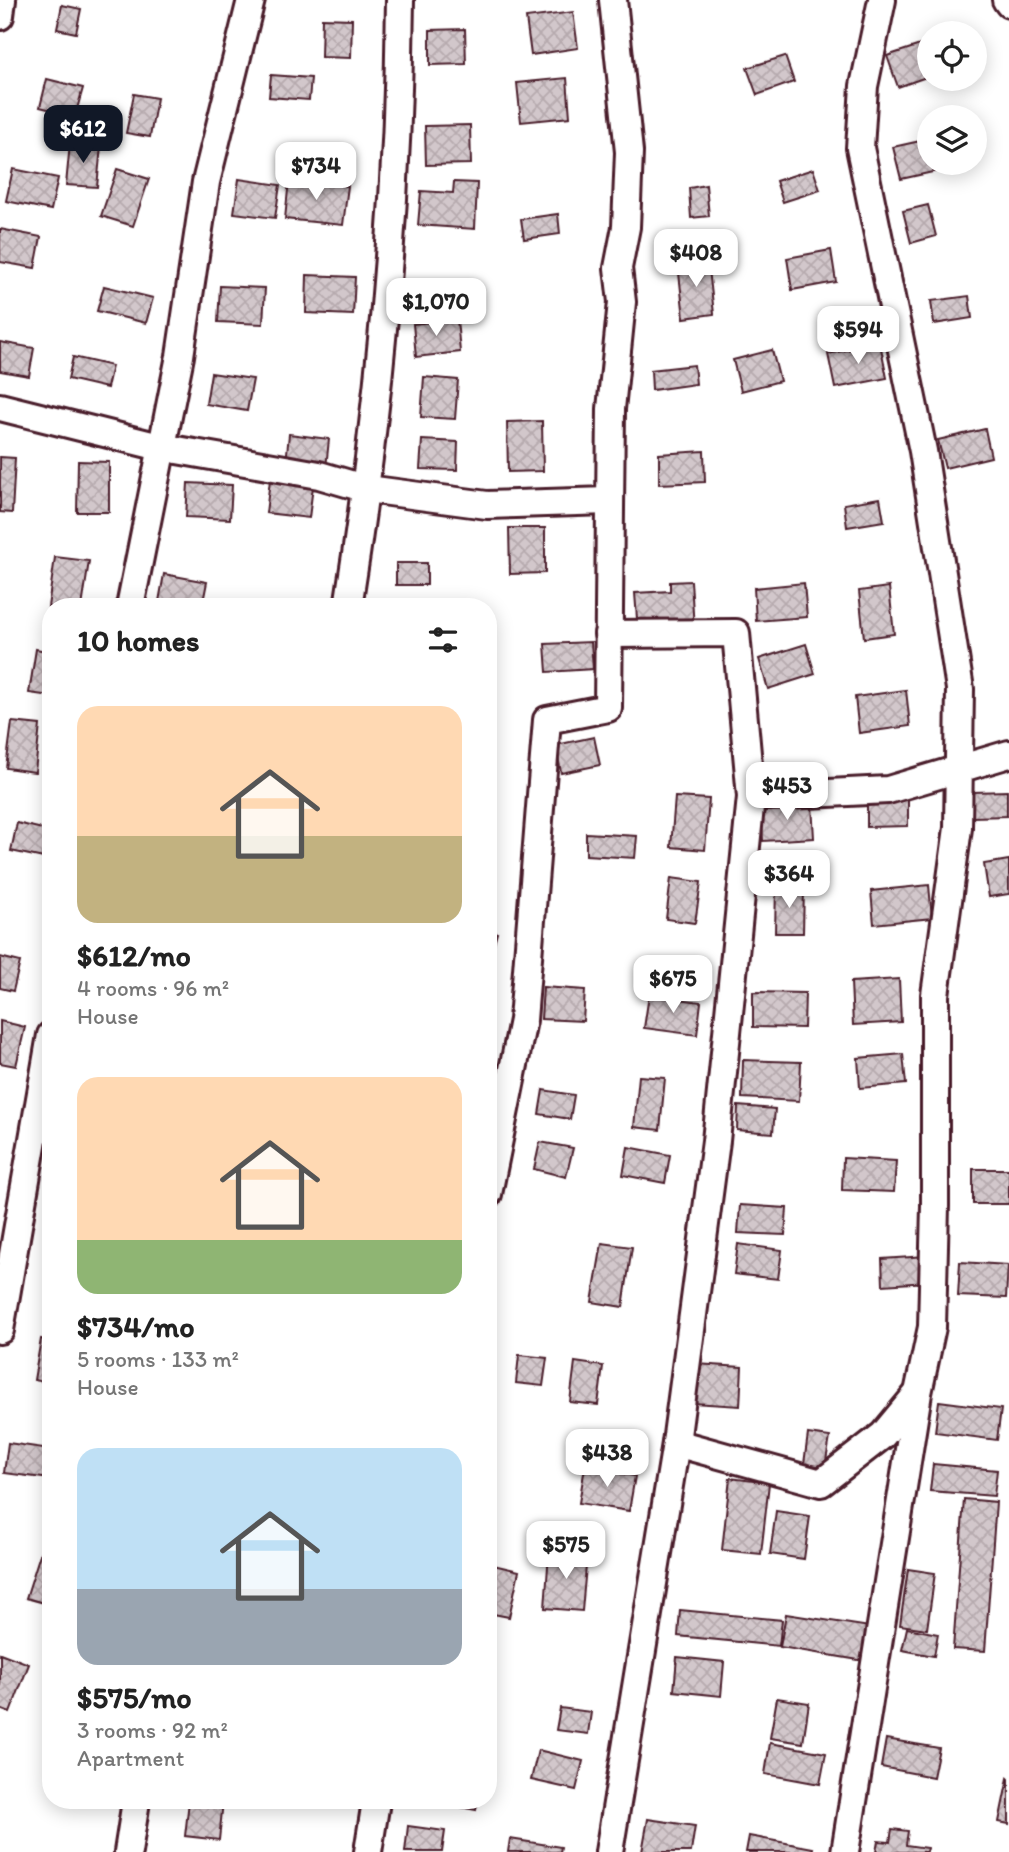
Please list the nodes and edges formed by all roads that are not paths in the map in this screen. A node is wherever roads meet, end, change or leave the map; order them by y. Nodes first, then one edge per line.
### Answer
1 (2, 0) edge
2 (251, 0) edge
3 (400, 0) edge
4 (613, 0) edge
5 (882, 0) edge
6 (0, 16) edge
7 (0, 407) edge
8 (160, 447) junction
9 (367, 489) junction
10 (608, 501) junction
11 (132, 598) edge
12 (349, 598) edge
13 (608, 634) junction
14 (1009, 754) edge
15 (959, 768) junction
16 (751, 797) junction
17 (42, 1087) edge
18 (497, 1149) edge
19 (0, 1330) edge
20 (918, 1393) junction
21 (676, 1443) junction
22 (135, 1809) edge
23 (375, 1809) edge
24 (128, 1852) edge
25 (368, 1852) edge
26 (609, 1852) edge
27 (845, 1852) edge

1 - 6 street
2 - 8 street
3 - 9 street
4 - 10 street
5 - 15 street
7 - 8 street
8 - 9 street
8 - 11 street
9 - 10 street
9 - 12 street
10 - 13 street
13 - 16 street
13 - 18 street
14 - 15 street
15 - 16 street
15 - 20 street
16 - 21 street
17 - 19 street
20 - 21 street
20 - 27 street
21 - 26 street
22 - 24 street
23 - 25 street

